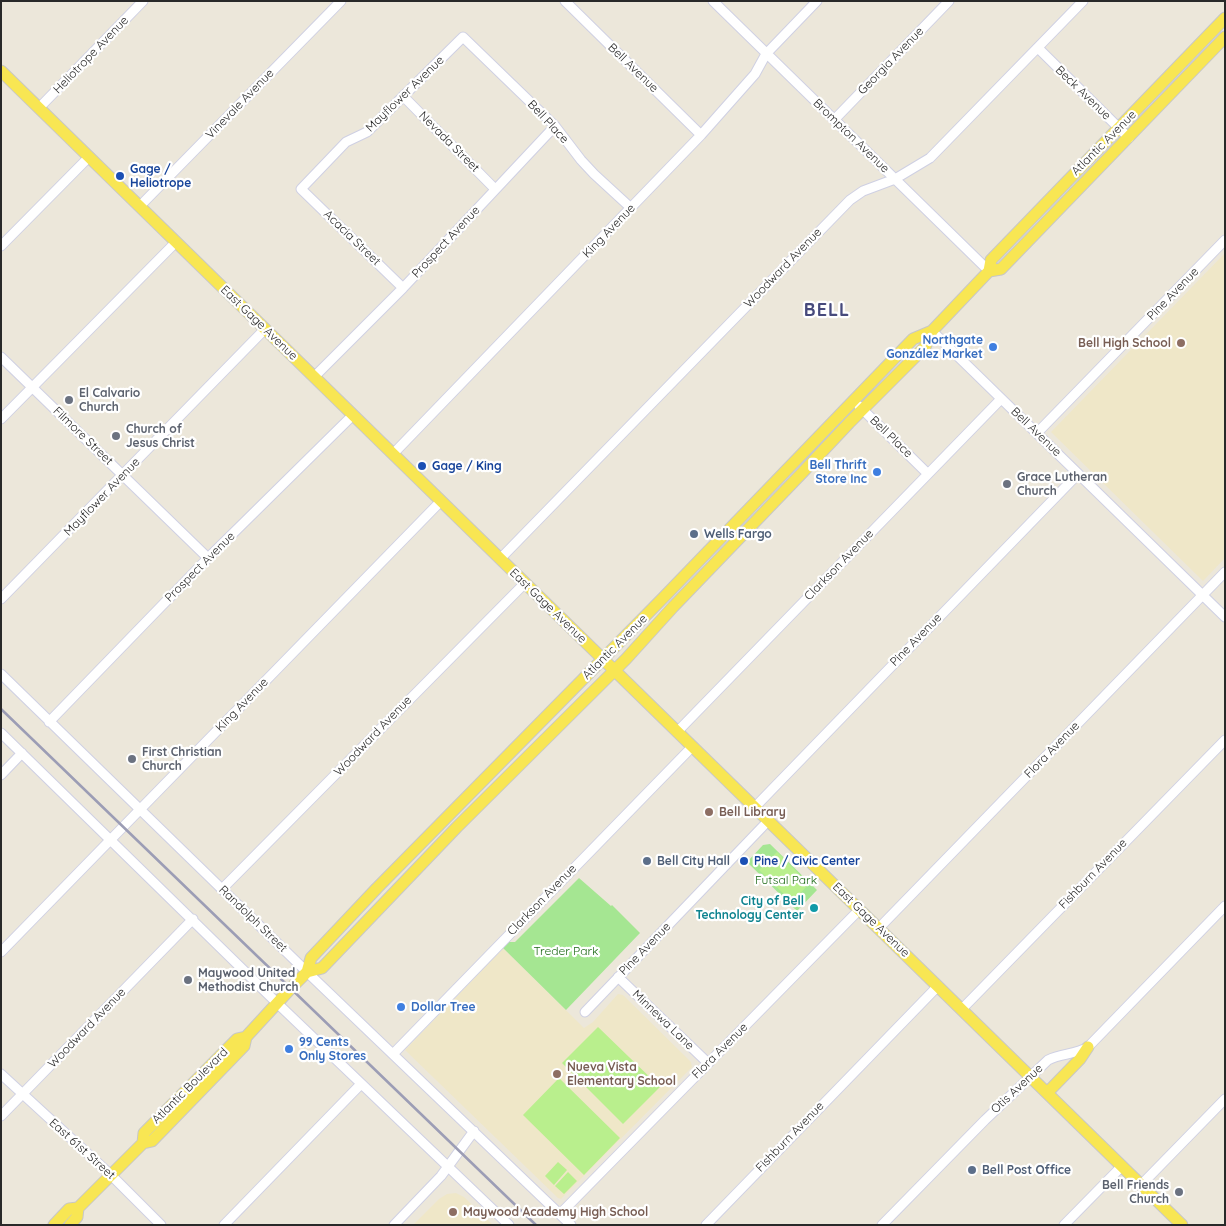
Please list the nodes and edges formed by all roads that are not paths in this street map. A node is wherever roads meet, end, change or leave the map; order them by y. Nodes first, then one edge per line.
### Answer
1 (143, 1) edge
2 (341, 1) edge
3 (565, 1) edge
4 (713, 1) edge
5 (817, 1) edge
6 (949, 1) edge
7 (1083, 1) edge
8 (1225, 18) edge
9 (463, 37) joint
10 (1225, 37) edge
11 (1038, 48) junction
12 (766, 54) junction
13 (1, 71) edge
14 (403, 96) junction
15 (39, 108) junction
16 (834, 120) junction
17 (555, 126) junction
18 (1119, 128) junction
19 (701, 135) junction
20 (1129, 138) junction
21 (89, 157) junction
22 (895, 179) junction
23 (301, 189) joint
24 (495, 189) junction
25 (140, 206) junction
26 (631, 208) junction
27 (1225, 240) edge
28 (176, 242) junction
29 (1, 246) edge
30 (989, 271) junction
31 (403, 288) junction
32 (265, 329) junction
33 (932, 331) junction
34 (1, 356) edge
35 (314, 377) junction
36 (32, 386) junction
37 (1002, 399) junction
38 (853, 400) junction
39 (862, 409) junction
40 (353, 415) junction
41 (1, 419) edge
42 (1037, 433) junction
43 (393, 454) junction
44 (783, 473) junction
45 (928, 474) junction
46 (1078, 474) junction
47 (124, 475) junction
48 (441, 501) junction
49 (770, 505) junction
50 (208, 558) junction
51 (500, 559) junction
52 (1225, 572) edge
53 (525, 583) junction
54 (1202, 595) junction
55 (1, 599) edge
56 (1225, 617) edge
57 (603, 659) junction
58 (614, 671) junction
59 (1, 674) edge
60 (49, 722) junction
61 (677, 732) junction
62 (1, 733) edge
63 (1225, 740) edge
64 (692, 747) junction
65 (22, 753) junction
66 (1, 775) edge
67 (754, 808) junction
68 (140, 810) junction
69 (768, 821) junction
70 (111, 840) junction
71 (222, 889) junction
72 (1225, 906) edge
73 (860, 910) junction
74 (193, 919) junction
75 (879, 928) junction
76 (1, 952) edge
77 (307, 972) junction
78 (618, 977) junction
79 (938, 986) junction
80 (279, 1001) junction
81 (962, 1010) junction
82 (585, 1012) dead end
83 (1088, 1047) junction
84 (393, 1054) junction
85 (708, 1063) junction
86 (1, 1074) edge
87 (1030, 1076) junction
88 (362, 1084) junction
89 (1047, 1092) junction
90 (22, 1094) junction
91 (1225, 1099) edge
92 (1, 1116) edge
93 (474, 1132) junction
94 (449, 1166) junction
95 (1122, 1166) junction
96 (111, 1175) junction
97 (1141, 1185) junction
98 (78, 1208) junction
99 (560, 1214) junction
100 (54, 1225) edge
101 (70, 1225) edge
102 (161, 1225) edge
103 (224, 1225) edge
104 (394, 1225) edge
105 (509, 1225) edge
106 (571, 1225) edge
107 (706, 1225) edge
108 (882, 1225) edge
109 (1064, 1225) edge
110 (1182, 1225) edge

1 - 15 street, Heliotrope Avenue
2 - 25 street, Vinevale Avenue
3 - 19 street, Bell Avenue
4 - 12 street, Brompton Avenue
5 - 12 street, King Avenue
6 - 16 street, Georgia Avenue
7 - 11 street, Woodward Avenue
8 - 18 main road, Atlantic Avenue
9 - 14 street, Mayflower Avenue
9 - 17 street, Bell Place
10 - 20 main road, Atlantic Avenue
11 - 18 street, Beck Avenue
11 - 22 street, Woodward Avenue
12 - 16 street, Brompton Avenue
12 - 19 street, King Avenue
13 - 15 main road, East Gage Avenue
14 - 23 street, Mayflower Avenue
14 - 24 street, Nevada Street
15 - 21 main road, East Gage Avenue
16 - 22 street, Brompton Avenue
17 - 24 street, Prospect Avenue
17 - 26 street, Bell Place
18 - 20 street, Beck Avenue
18 - 30 main road, Atlantic Avenue
19 - 26 street, King Avenue
20 - 30 main road, Atlantic Avenue
21 - 25 main road, East Gage Avenue
21 - 29 street
22 - 30 street, Brompton Avenue
22 - 51 street, Woodward Avenue
23 - 31 street, Acacia Street
24 - 31 street, Prospect Avenue
25 - 28 main road, East Gage Avenue
26 - 43 street, King Avenue
27 - 42 street, Pine Avenue
28 - 32 main road, East Gage Avenue
28 - 36 street
30 - 33 main road, Atlantic Avenue
31 - 35 street, Prospect Avenue
32 - 35 main road, East Gage Avenue
32 - 47 street, Mayflower Avenue
33 - 37 street, Bell Avenue
33 - 38 main road, Atlantic Avenue
33 - 39 main road, Atlantic Avenue
34 - 36 street, Filmore Street
35 - 40 main road, East Gage Avenue
36 - 41 street
36 - 47 street, Filmore Street
37 - 42 street, Bell Avenue
37 - 45 street, Clarkson Avenue
38 - 39 street, Bell Place
38 - 44 main road, Atlantic Avenue
39 - 45 street, Bell Place
39 - 49 main road, Atlantic Avenue
40 - 43 main road, East Gage Avenue
40 - 50 street, Prospect Avenue
42 - 46 street, Bell Avenue
43 - 48 main road, East Gage Avenue
44 - 49 main road
44 - 57 main road, Atlantic Avenue
45 - 61 street, Clarkson Avenue
46 - 54 street, Bell Avenue
46 - 67 street, Pine Avenue
47 - 50 street, Filmore Street
47 - 55 street, Mayflower Avenue
48 - 51 main road, East Gage Avenue
48 - 68 street, King Avenue
49 - 58 main road, Atlantic Avenue
50 - 60 street, Prospect Avenue
51 - 53 main road, East Gage Avenue
52 - 54 street, Flora Avenue
53 - 57 main road, East Gage Avenue
53 - 71 street, Woodward Avenue
54 - 56 street, Bell Avenue
54 - 75 street, Flora Avenue
57 - 58 main road, East Gage Avenue
57 - 77 main road, Atlantic Avenue
58 - 61 main road, East Gage Avenue
58 - 77 main road, Atlantic Avenue
59 - 60 street, Randolph Street
60 - 68 street, Randolph Street
61 - 64 main road, East Gage Avenue
62 - 65 street
63 - 81 street, Fishburn Avenue
64 - 67 main road, East Gage Avenue
64 - 84 street, Clarkson Avenue
65 - 66 street
65 - 70 street
67 - 69 main road, East Gage Avenue
68 - 70 street, King Avenue
68 - 71 street, Randolph Street
69 - 73 main road, East Gage Avenue
69 - 78 street, Pine Avenue
70 - 74 street
70 - 76 street, King Avenue
71 - 77 street, Randolph Street
72 - 83 street, Otis Avenue
73 - 75 main road, East Gage Avenue
73 - 85 street, Flora Avenue
74 - 80 street
74 - 90 street, Woodward Avenue
75 - 79 main road, East Gage Avenue
77 - 80 main road, Atlantic Avenue
77 - 84 street, Randolph Street
78 - 82 street, Pine Avenue
78 - 85 street, Minnewa Lane
79 - 81 main road, East Gage Avenue
79 - 107 street, Fishburn Avenue
80 - 88 street
80 - 96 main road, Atlantic Boulevard
81 - 87 main road, East Gage Avenue
83 - 87 street, Otis Avenue
83 - 89 main road
84 - 93 street, Randolph Street
85 - 99 street, Flora Avenue
86 - 90 street, East 61st Street
87 - 89 main road, East Gage Avenue
87 - 108 street, Otis Avenue
88 - 94 street
88 - 103 street
89 - 95 main road, East Gage Avenue
90 - 92 street, Woodward Avenue
90 - 96 street, East 61st Street
91 - 97 street
93 - 94 street
93 - 99 street, Randolph Street
94 - 104 street
94 - 105 street
95 - 97 main road, East Gage Avenue
95 - 109 street
96 - 98 main road, Atlantic Boulevard
96 - 102 street, East 61st Street
97 - 110 main road, East Gage Avenue
98 - 100 main road, Atlantic Boulevard
98 - 101 main road, Atlantic Boulevard
99 - 106 street, Randolph Street

